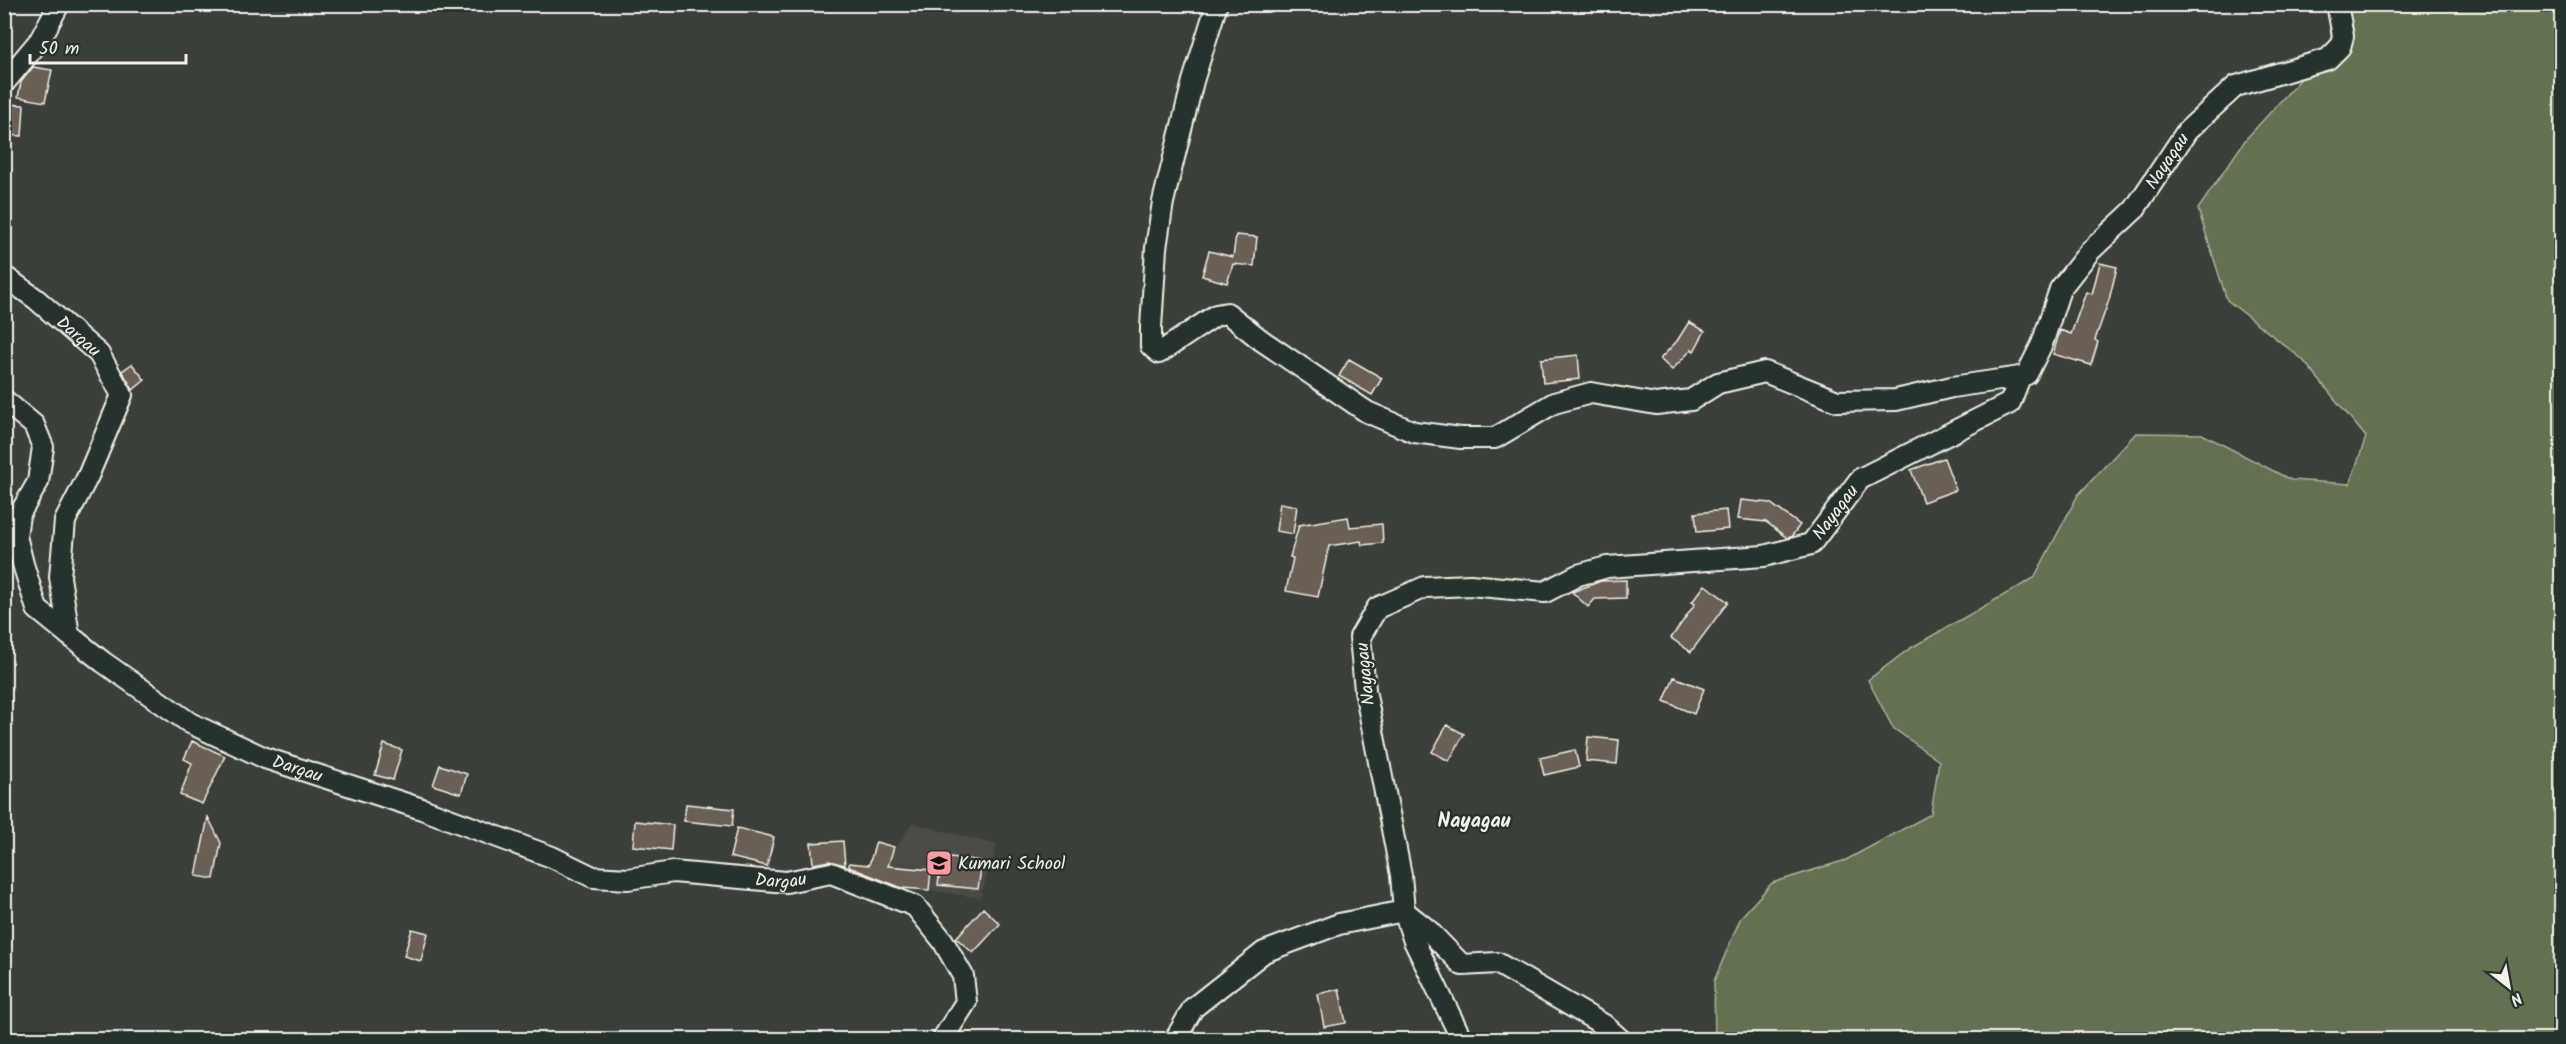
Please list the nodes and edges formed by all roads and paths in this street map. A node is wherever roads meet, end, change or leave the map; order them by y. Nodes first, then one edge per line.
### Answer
1 (59, 4) edge
2 (1217, 4) edge
3 (2337, 4) edge
4 (4, 83) edge
5 (4, 276) edge
6 (2020, 377) junction
7 (4, 400) edge
8 (10, 540) edge
9 (69, 635) junction
10 (1404, 911) junction
11 (942, 1040) edge
12 (1175, 1040) edge
13 (1462, 1040) edge
14 (1621, 1040) edge

1 - 4 street
2 - 6 street
3 - 6 street, Nayagau
5 - 9 street, Dargau
6 - 10 street, Nayagau
7 - 8 street
8 - 9 street
9 - 11 street, Dargau
10 - 12 street
10 - 13 street, Nayagau
10 - 14 street

